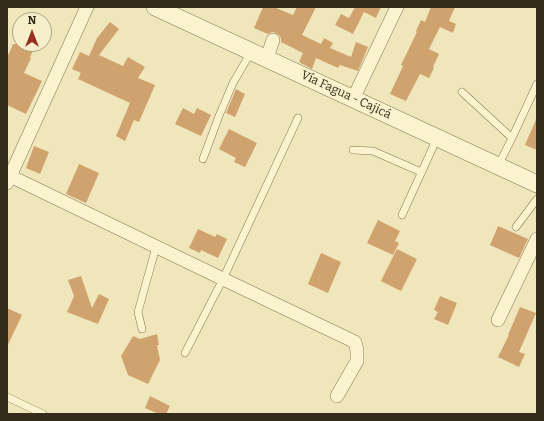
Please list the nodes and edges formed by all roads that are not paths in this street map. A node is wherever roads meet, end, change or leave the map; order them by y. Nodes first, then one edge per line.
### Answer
1 (87, 7) edge
2 (155, 7) edge
3 (396, 7) edge
4 (273, 40) dead end
5 (259, 55) junction
6 (537, 84) edge
7 (462, 92) dead end
8 (354, 99) junction
9 (298, 118) dead end
10 (436, 137) junction
11 (512, 138) junction
12 (353, 150) dead end
13 (203, 159) dead end
14 (498, 166) junction
15 (421, 172) junction
16 (8, 179) edge
17 (537, 184) edge
18 (537, 198) edge
19 (402, 215) dead end
20 (516, 227) dead end
21 (537, 239) edge
22 (156, 247) junction
23 (223, 279) junction
24 (498, 320) dead end
25 (142, 329) dead end
26 (185, 353) dead end
27 (337, 396) dead end
28 (7, 397) edge
29 (43, 414) edge

1 - 16 street
2 - 5 street, Vía Fagua - Cajicá
3 - 8 street
4 - 5 street
5 - 8 street, Vía Fagua - Cajicá
5 - 13 lane
6 - 11 lane
7 - 11 lane
8 - 10 street, Vía Fagua - Cajicá
9 - 23 lane
10 - 14 street, Vía Fagua - Cajicá
10 - 15 lane
11 - 14 lane
12 - 15 lane
14 - 17 street, Vía Fagua - Cajicá
15 - 19 lane
16 - 22 street
18 - 20 lane
21 - 24 street
22 - 23 street
22 - 25 lane
23 - 26 lane
23 - 27 street
28 - 29 lane

